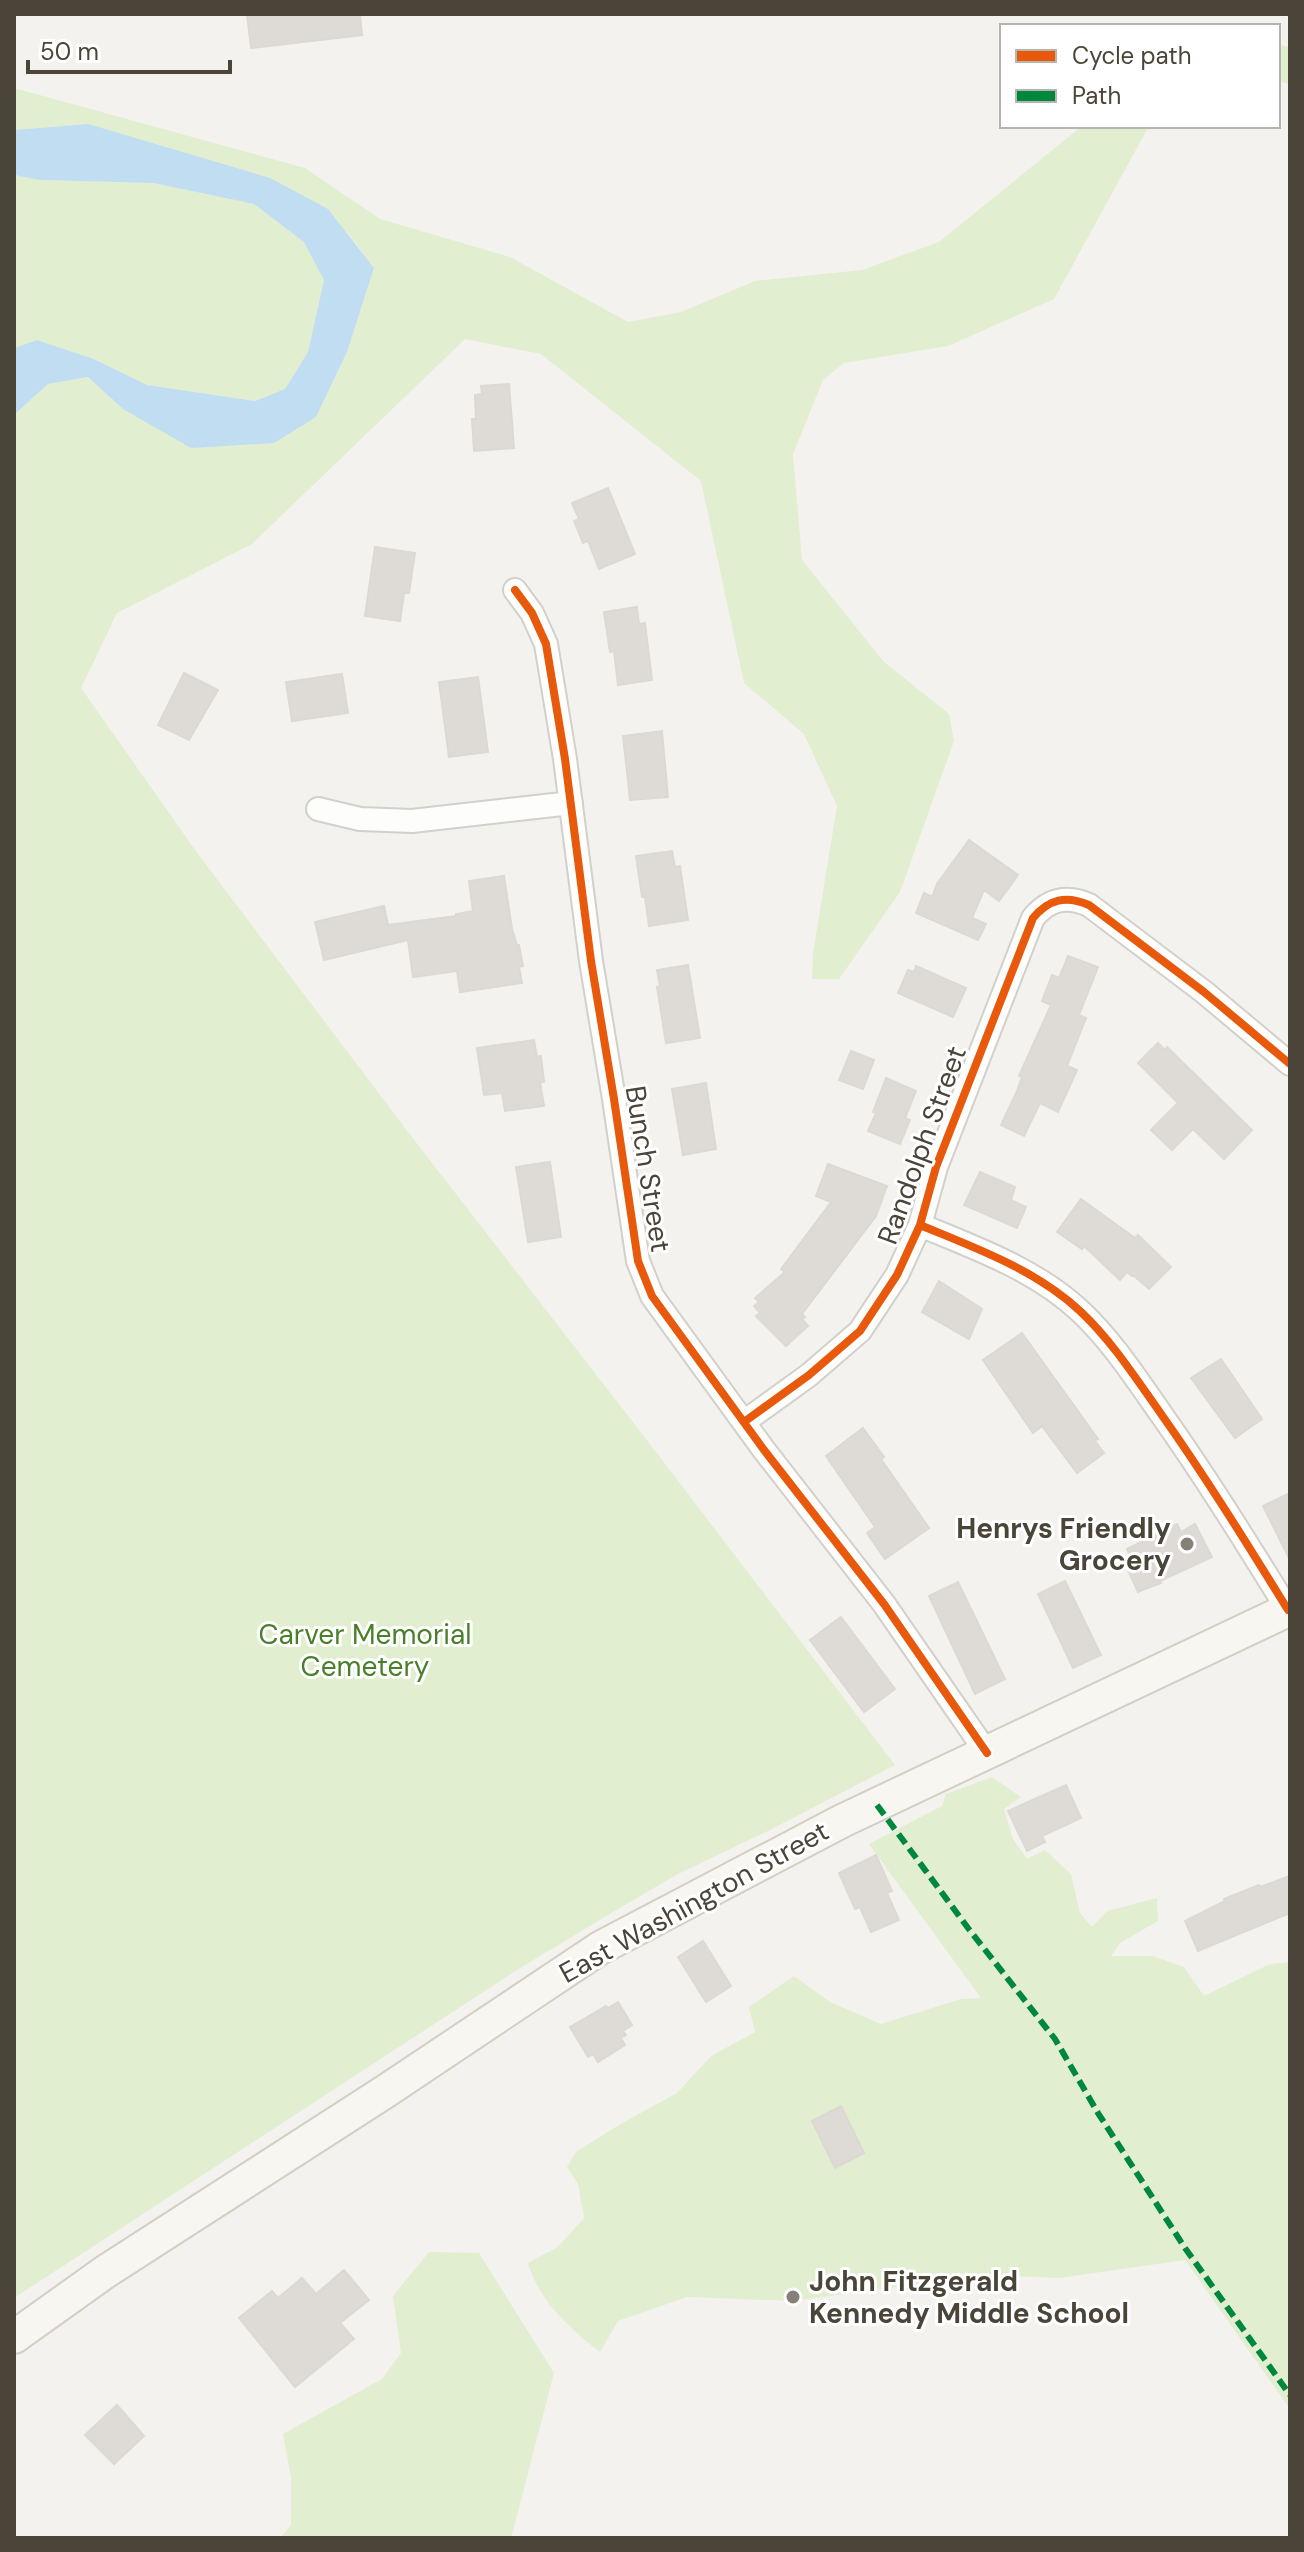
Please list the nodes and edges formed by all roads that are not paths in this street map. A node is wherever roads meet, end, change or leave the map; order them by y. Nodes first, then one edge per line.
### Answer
1 (515, 590) dead end
2 (571, 803) junction
3 (318, 809) dead end
4 (1290, 1064) edge
5 (920, 1225) junction
6 (744, 1422) junction
7 (1289, 1609) edge
8 (987, 1753) junction
9 (14, 2337) edge

1 - 2 street, Bunch Street
2 - 3 street
2 - 6 street, Bunch Street
4 - 5 street, Randolph Street
5 - 6 street, Randolph Street
5 - 7 street
6 - 8 street, Bunch Street
7 - 8 main road, East Washington Street
8 - 9 main road, East Washington Street

